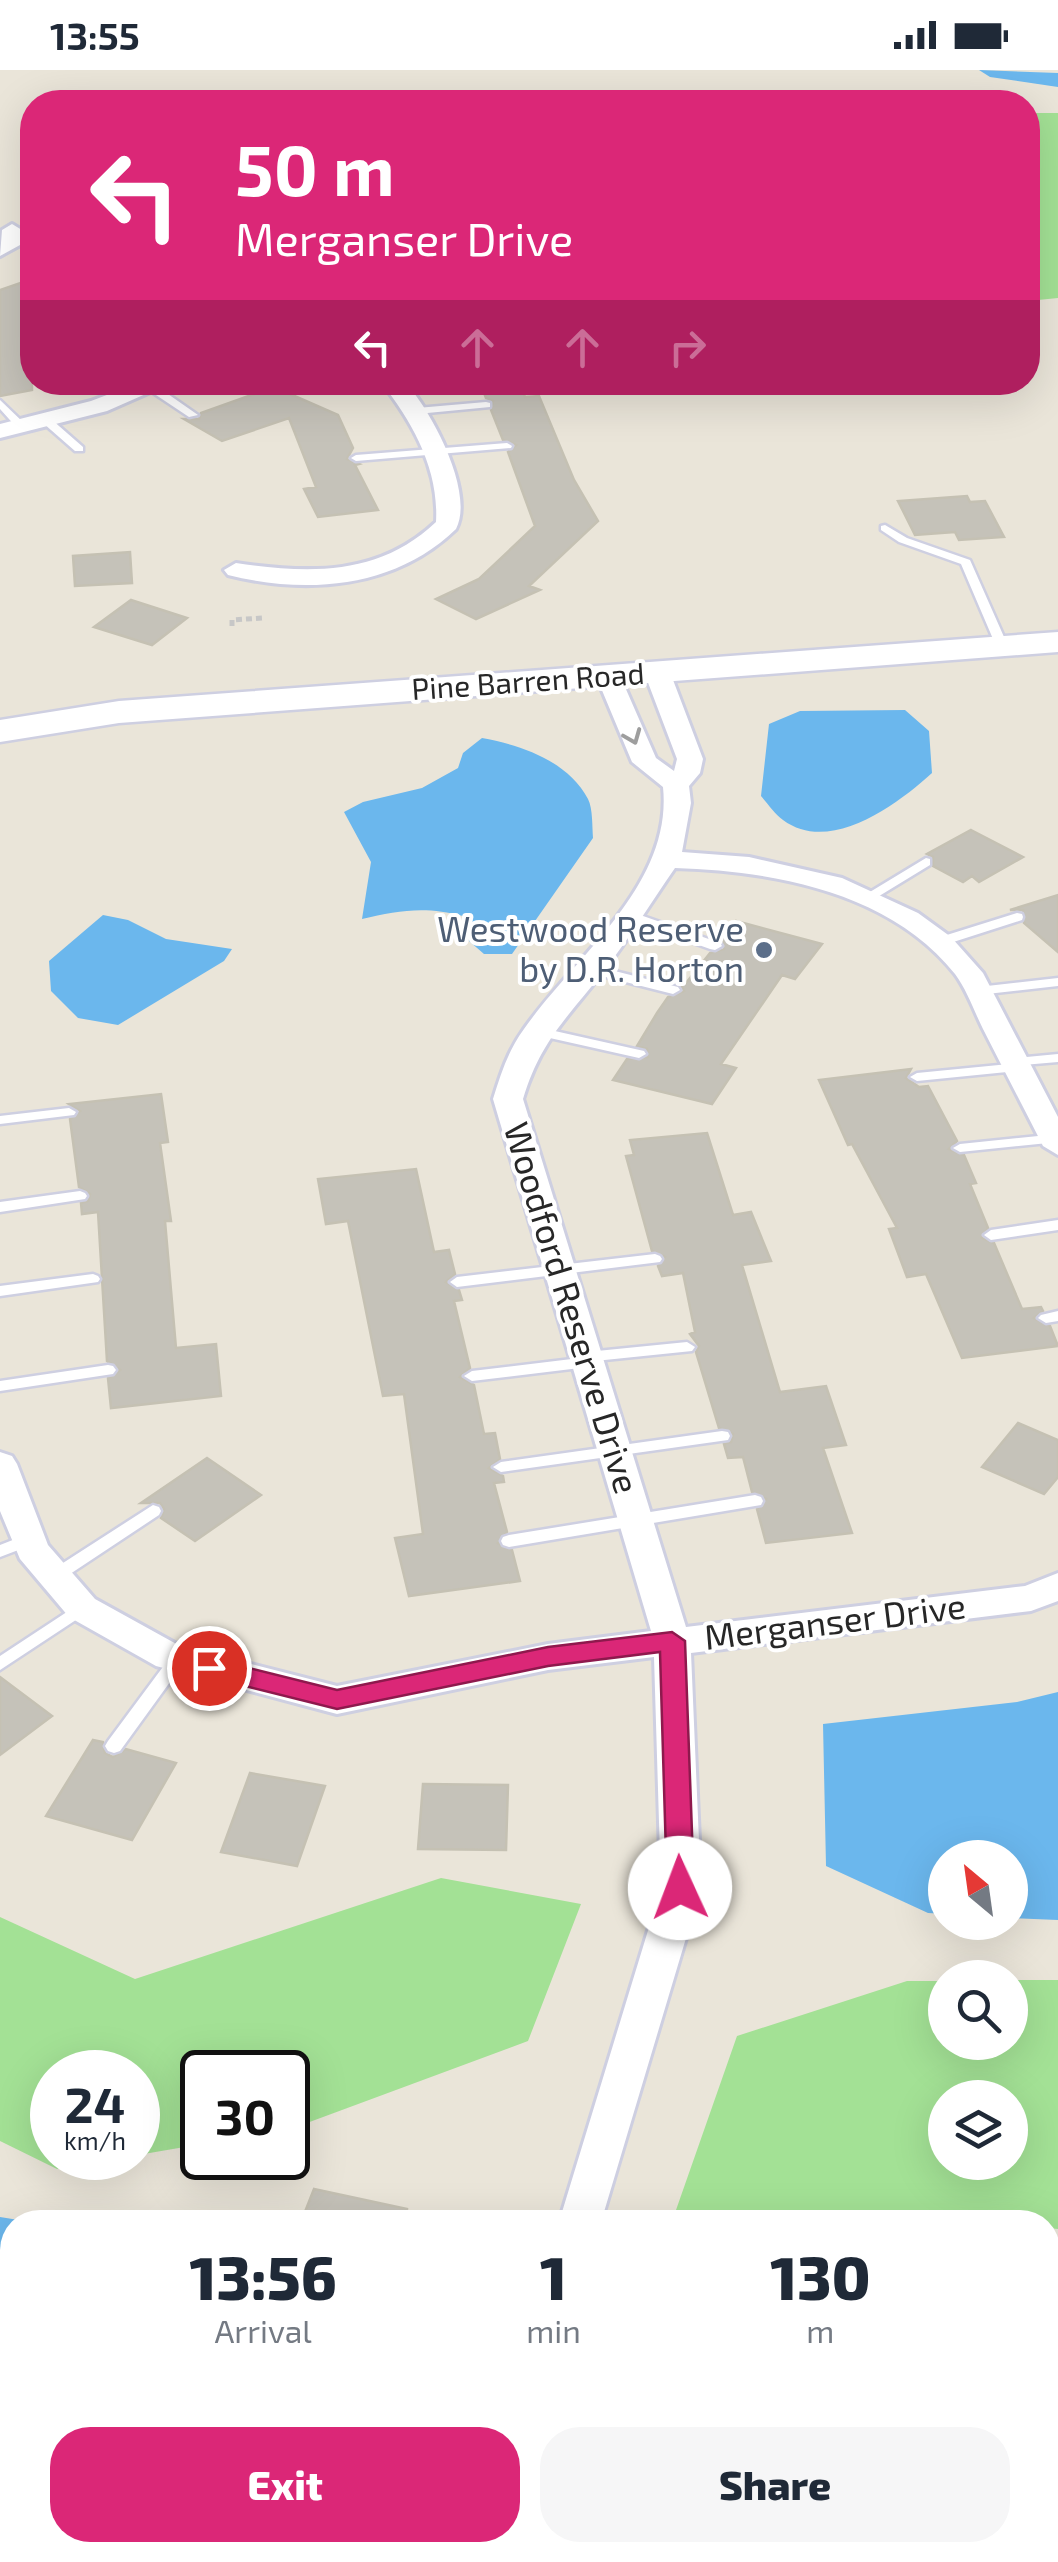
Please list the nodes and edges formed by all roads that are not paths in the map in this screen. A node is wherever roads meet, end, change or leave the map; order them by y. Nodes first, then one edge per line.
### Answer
1 (12, 230) dead end
2 (0, 250) edge
3 (118, 395) edge
4 (159, 395) edge
5 (407, 395) edge
6 (0, 403) edge
7 (486, 405) dead end
8 (417, 411) junction
9 (192, 415) dead end
10 (46, 420) junction
11 (11, 429) edge
12 (508, 446) dead end
13 (79, 450) dead end
14 (432, 451) junction
15 (356, 458) dead end
16 (885, 528) dead end
17 (236, 570) dead end
18 (1058, 642) edge
19 (1002, 646) junction
20 (657, 672) junction
21 (609, 676) junction
22 (0, 731) edge
23 (676, 784) junction
24 (668, 860) junction
25 (926, 862) dead end
26 (866, 898) junction
27 (626, 914) junction
28 (1017, 917) dead end
29 (939, 942) junction
30 (715, 946) dead end
31 (591, 969) junction
32 (973, 982) junction
33 (1058, 982) edge
34 (673, 990) dead end
35 (537, 1031) junction
36 (639, 1054) dead end
37 (1058, 1058) edge
38 (1016, 1065) junction
39 (917, 1077) dead end
40 (70, 1112) dead end
41 (0, 1120) edge
42 (1057, 1141) edge
43 (960, 1148) dead end
44 (80, 1196) dead end
45 (0, 1207) edge
46 (1058, 1226) edge
47 (991, 1235) dead end
48 (655, 1259) dead end
49 (559, 1267) junction
50 (93, 1279) dead end
51 (457, 1282) dead end
52 (0, 1291) edge
53 (687, 1347) dead end
54 (587, 1360) junction
55 (108, 1370) dead end
56 (472, 1376) dead end
57 (0, 1386) edge
58 (722, 1436) dead end
59 (615, 1450) junction
60 (0, 1464) edge
61 (501, 1468) dead end
62 (1, 1477) edge
63 (755, 1501) dead end
64 (153, 1512) dead end
65 (636, 1522) junction
66 (510, 1541) dead end
67 (14, 1546) edge
68 (55, 1576) junction
69 (1058, 1586) edge
70 (82, 1608) junction
71 (672, 1641) junction
72 (178, 1660) junction
73 (0, 1664) edge
74 (114, 1746) dead end
75 (584, 2210) edge

1 - 2 street
3 - 10 street
4 - 9 lane
5 - 8 street
6 - 11 lane
7 - 8 lane
8 - 14 street
10 - 11 street
10 - 13 lane
12 - 14 lane
14 - 15 lane
14 - 17 street
16 - 19 lane
18 - 19 main road, Pine Barren Road
19 - 20 main road, Pine Barren Road
20 - 21 main road, Pine Barren Road
20 - 23 street, Woodford Reserve Drive
21 - 22 main road, Pine Barren Road
21 -> 23 street
23 - 24 street, Woodford Reserve Drive
24 - 26 street
24 - 27 street, Woodford Reserve Drive
25 - 26 lane
26 - 29 street
27 - 30 lane
27 - 31 street, Woodford Reserve Drive
28 - 29 lane
29 - 32 street
31 - 34 lane
31 - 35 street, Woodford Reserve Drive
32 - 33 lane
32 - 38 street
35 - 36 lane
35 - 49 street, Woodford Reserve Drive
37 - 38 lane
38 - 39 lane
38 - 42 street
40 - 41 lane
42 - 43 lane
44 - 45 lane
46 - 47 lane
48 - 49 lane
49 - 51 lane
49 - 54 street, Woodford Reserve Drive
50 - 52 lane
53 - 54 lane
54 - 56 lane
54 - 59 street, Woodford Reserve Drive
55 - 57 lane
58 - 59 lane
59 - 61 lane
59 - 65 street, Woodford Reserve Drive
60 - 62 street, Merganser Drive
62 - 67 street, Merganser Drive
63 - 65 lane
64 - 68 lane
65 - 66 lane
65 - 71 street, Woodford Reserve Drive
67 - 68 street, Merganser Drive
68 - 70 street, Merganser Drive
69 - 71 street, Merganser Drive
70 - 72 street, Merganser Drive
70 - 73 lane
71 - 72 street, Merganser Drive
71 - 75 street, Woodford Reserve Drive
72 - 74 lane

